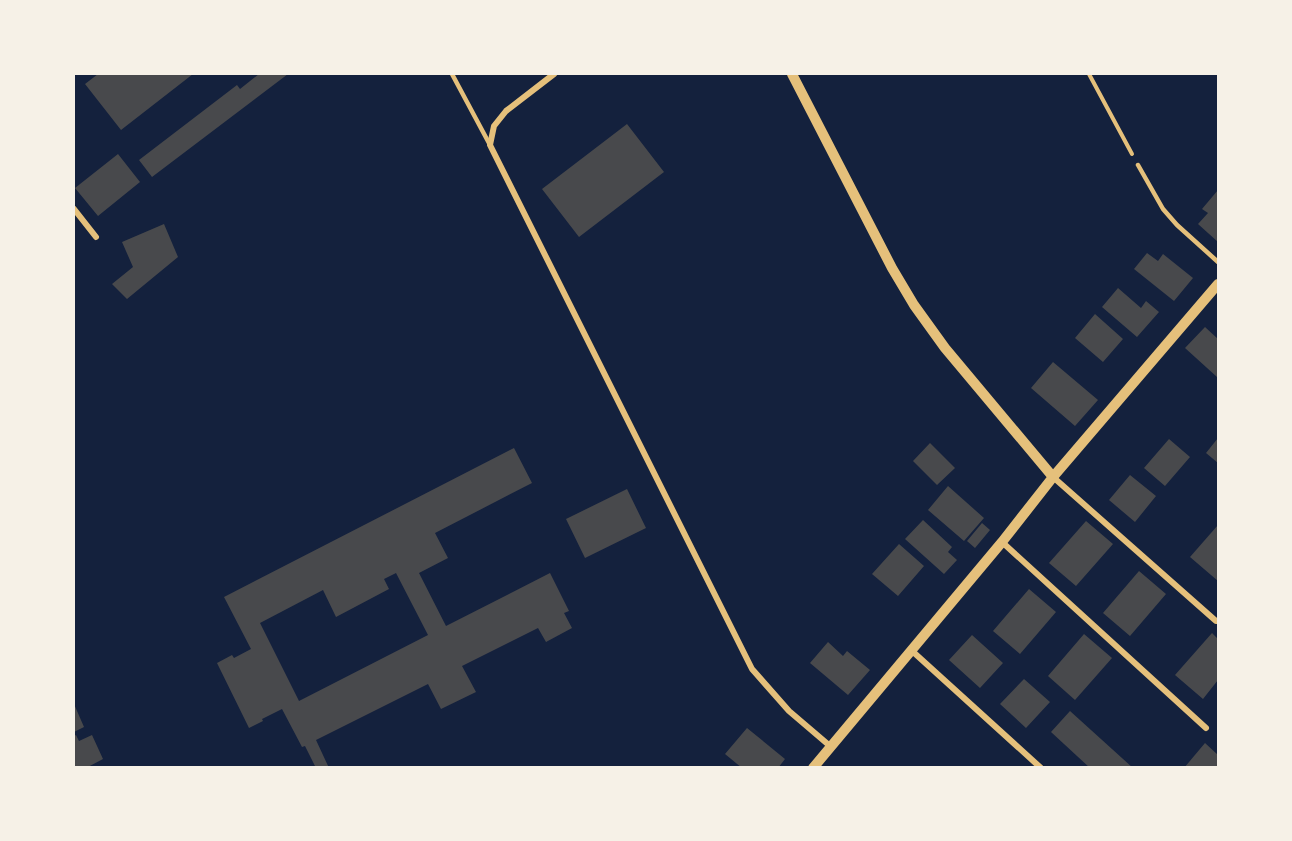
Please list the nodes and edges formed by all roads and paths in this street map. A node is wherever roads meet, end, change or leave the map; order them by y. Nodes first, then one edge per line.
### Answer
1 (452, 74) edge
2 (554, 74) edge
3 (792, 74) edge
4 (1089, 74) edge
5 (490, 146) junction
6 (1138, 165) joint
7 (74, 209) edge
8 (96, 237) dead end
9 (1218, 262) edge
10 (1217, 289) edge
11 (1053, 477) junction
12 (1002, 542) junction
13 (1218, 621) edge
14 (911, 650) junction
15 (1206, 728) dead end
16 (830, 746) junction
17 (813, 768) edge
18 (1041, 768) edge

1 - 5 lane
2 - 5 street
3 - 11 street
4 - 6 path
5 - 16 street
6 - 9 lane
7 - 8 street
10 - 11 street
11 - 12 street
11 - 13 street
12 - 14 street
12 - 15 street
14 - 16 street
14 - 18 street
16 - 17 street

